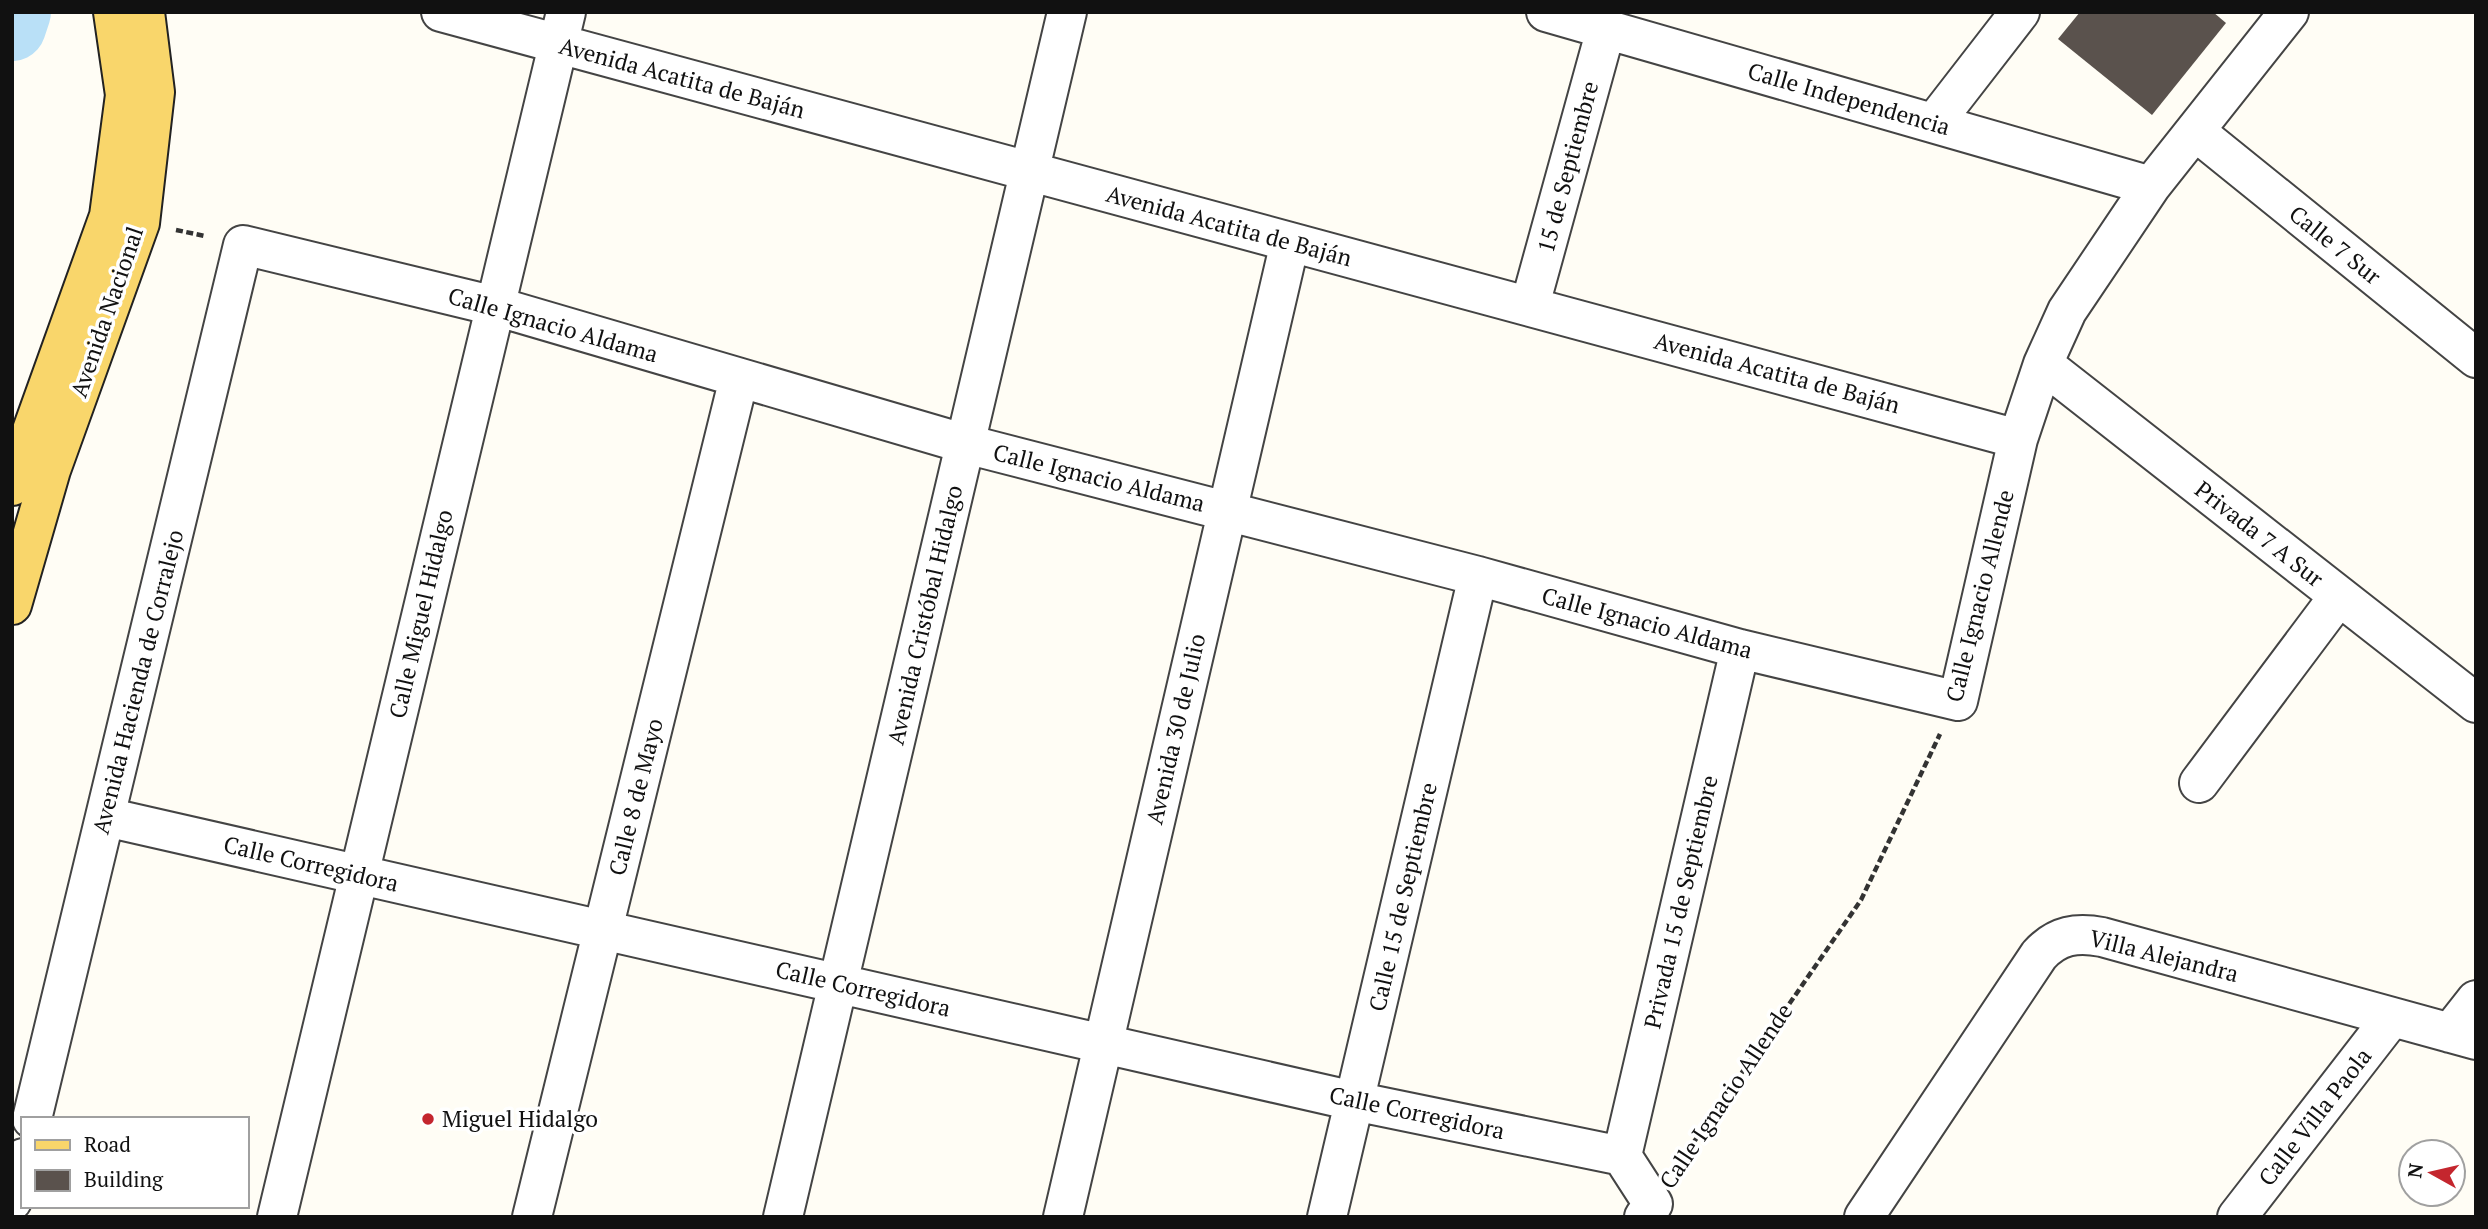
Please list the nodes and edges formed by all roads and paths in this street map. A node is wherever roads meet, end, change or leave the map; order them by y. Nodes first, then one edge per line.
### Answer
1 (113, 12) edge
2 (145, 12) edge
3 (441, 12) edge
4 (1067, 12) edge
5 (1546, 12) edge
6 (2020, 12) edge
7 (2289, 12) edge
8 (1597, 20) edge
9 (562, 28) edge
10 (1934, 123) junction
11 (2195, 131) junction
12 (1030, 173) junction
13 (2151, 186) junction
14 (1290, 242) junction
15 (243, 245) joint
16 (1530, 305) junction
17 (495, 306) junction
18 (2476, 358) edge
19 (2043, 364) junction
20 (739, 377) junction
21 (2018, 439) junction
22 (966, 444) junction
23 (12, 486) edge
24 (1226, 511) junction
25 (1478, 576) junction
26 (2339, 596) junction
27 (12, 605) edge
28 (1740, 649) junction
29 (1958, 701) junction
30 (2476, 703) edge
31 (2199, 783) dead end
32 (106, 817) junction
33 (359, 874) junction
34 (603, 930) junction
35 (838, 983) junction
36 (2476, 1000) edge
37 (2392, 1017) junction
38 (2463, 1036) edge
39 (1102, 1043) junction
40 (1354, 1101) junction
41 (32, 1117) edge
42 (1622, 1156) junction
43 (21, 1166) edge
44 (12, 1201) edge
45 (1648, 1210) edge
46 (277, 1217) edge
47 (532, 1217) edge
48 (783, 1217) edge
49 (1063, 1217) edge
50 (1328, 1217) edge
51 (1864, 1217) edge
52 (2237, 1217) edge

1 - 23 main road, Avenida Nacional
2 - 27 main road, Avenida Nacional
3 - 9 street, Avenida Acatita de Baján
4 - 12 street, Avenida Cristóbal Hidalgo
5 - 8 street, Calle Independencia
6 - 10 street
7 - 11 street, Calle Ignacio Allende
8 - 10 street, Calle Independencia
8 - 16 street, 15 de Septiembre
9 - 12 street, Avenida Acatita de Baján
9 - 17 street, Calle Miguel Hidalgo
10 - 13 street, Calle Independencia
11 - 13 street, Calle Ignacio Allende
11 - 18 street, Calle 7 Sur
12 - 14 street, Avenida Acatita de Baján
12 - 22 street, Avenida Cristóbal Hidalgo
13 - 19 street, Calle Ignacio Allende
14 - 16 street, Avenida Acatita de Baján
14 - 24 street, Avenida 30 de Julio
15 - 17 street, Calle Ignacio Aldama
15 - 32 street, Avenida Hacienda de Corralejo
16 - 21 street, Avenida Acatita de Baján
17 - 20 street, Calle Ignacio Aldama
17 - 33 street, Calle Miguel Hidalgo
19 - 21 street, Calle Ignacio Allende
19 - 26 street, Privada 7 A Sur
20 - 22 street, Calle Ignacio Aldama
20 - 34 street, Calle 8 de Mayo
21 - 29 street, Calle Ignacio Allende
22 - 24 street, Calle Ignacio Aldama
22 - 35 street, Avenida Cristóbal Hidalgo
24 - 25 street, Calle Ignacio Aldama
24 - 39 street, Avenida 30 de Julio
25 - 28 street, Calle Ignacio Aldama
25 - 40 street, Calle 15 de Septiembre
26 - 30 street, Privada 7 A Sur
26 - 31 street
28 - 29 street, Calle Ignacio Aldama
28 - 42 street, Privada 15 de Septiembre
29 - 45 path, Calle Ignacio Allende
32 - 33 street, Calle Corregidora
32 - 41 street, Avenida Hacienda de Corralejo
33 - 34 street, Calle Corregidora
33 - 46 street, Calle Miguel Hidalgo
34 - 35 street, Calle Corregidora
34 - 47 street, Calle 8 de Mayo
35 - 39 street, Calle Corregidora
35 - 48 street, Avenida Cristóbal Hidalgo
36 - 38 street
37 - 38 street, Villa Alejandra
37 - 51 street, Villa Alejandra
37 - 52 street, Calle Villa Paola
39 - 40 street, Calle Corregidora
39 - 49 street, Avenida 30 de Julio
40 - 42 street, Calle Corregidora
40 - 50 street, Calle 15 de Septiembre
42 - 45 street
43 - 44 street

